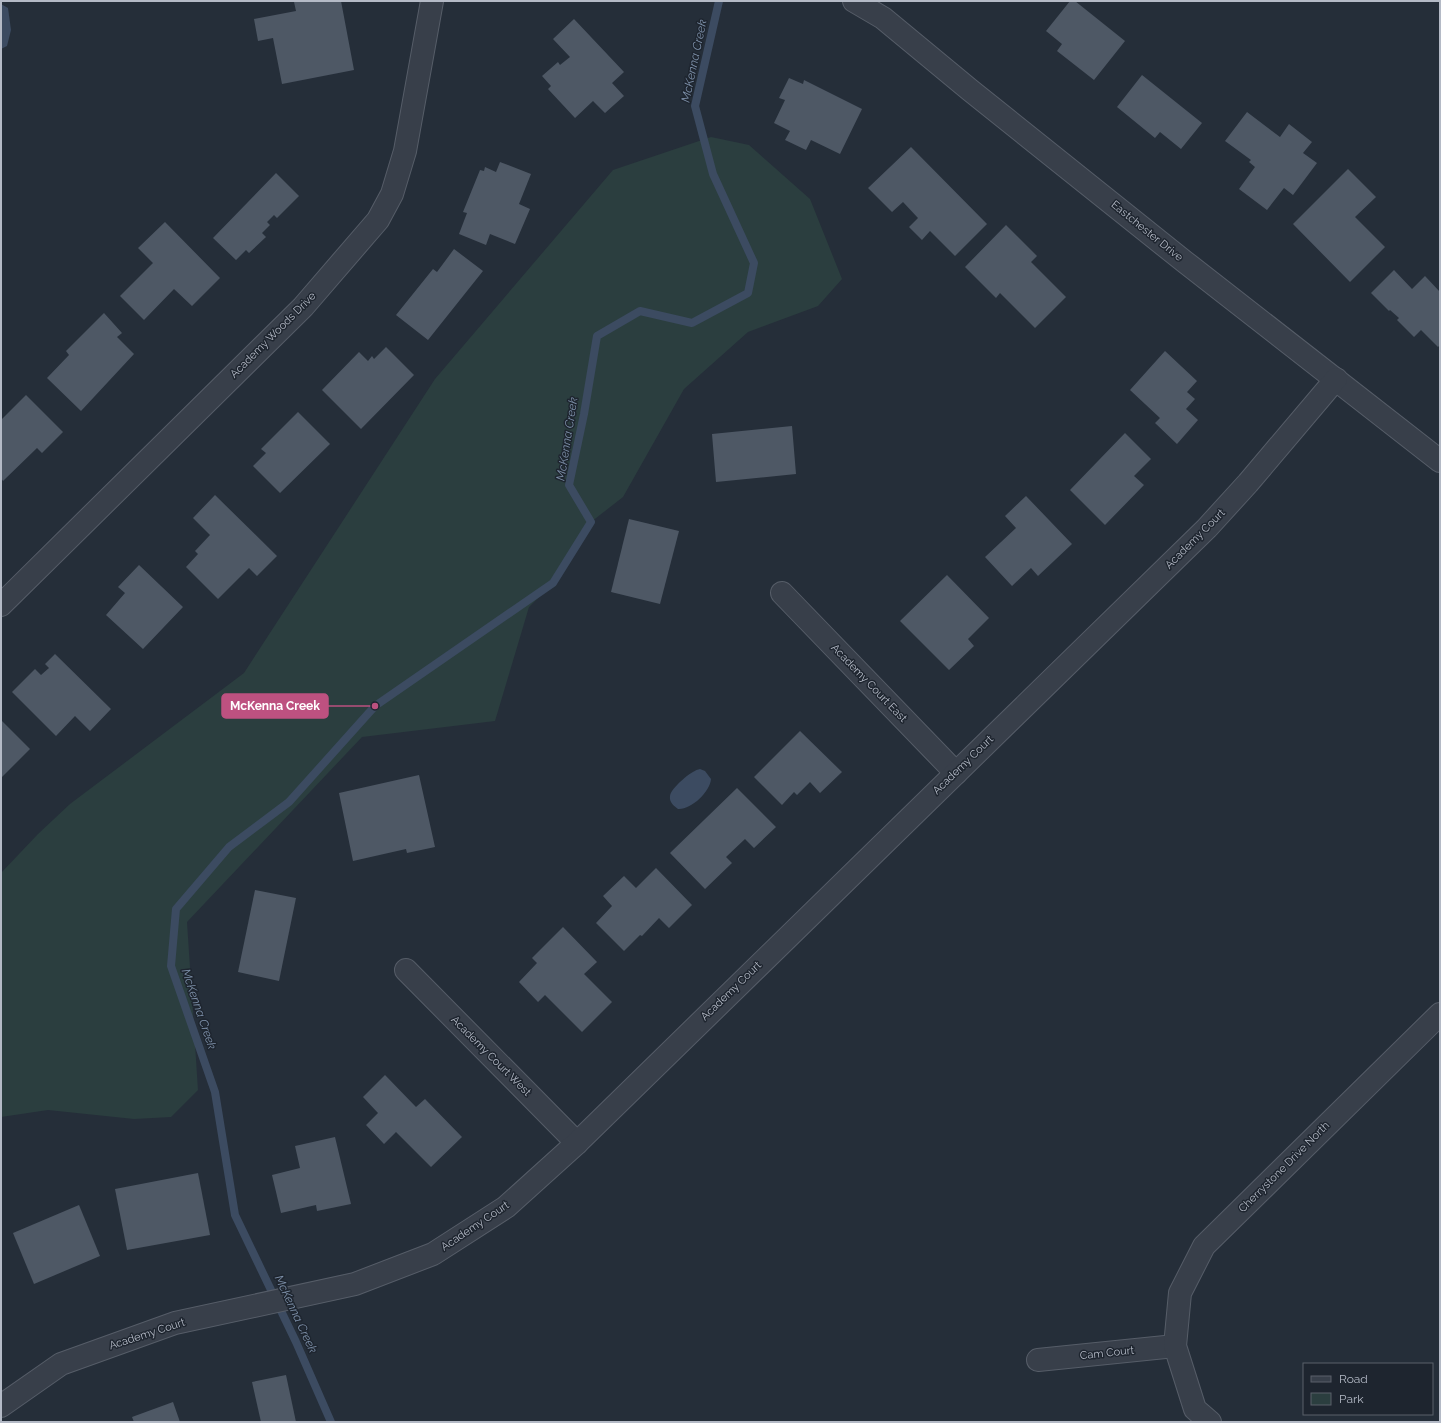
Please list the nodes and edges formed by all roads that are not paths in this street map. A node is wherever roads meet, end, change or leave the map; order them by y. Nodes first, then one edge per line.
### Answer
1 (432, 1) edge
2 (854, 1) edge
3 (1336, 379) junction
4 (1440, 461) edge
5 (782, 593) dead end
6 (1, 605) edge
7 (956, 773) junction
8 (406, 970) dead end
9 (1440, 1014) edge
10 (577, 1143) junction
11 (1175, 1346) junction
12 (1038, 1360) dead end
13 (1, 1406) edge
14 (1210, 1422) edge

1 - 6 street, Academy Woods Drive
2 - 3 street, Eastchester Drive
3 - 4 street, Eastchester Drive
3 - 7 street, Academy Court
5 - 7 street, Academy Court East
7 - 10 street, Academy Court
8 - 10 street, Academy Court West
9 - 11 street, Cherrystone Drive North
10 - 13 street, Academy Court
11 - 12 street, Cam Court
11 - 14 street

